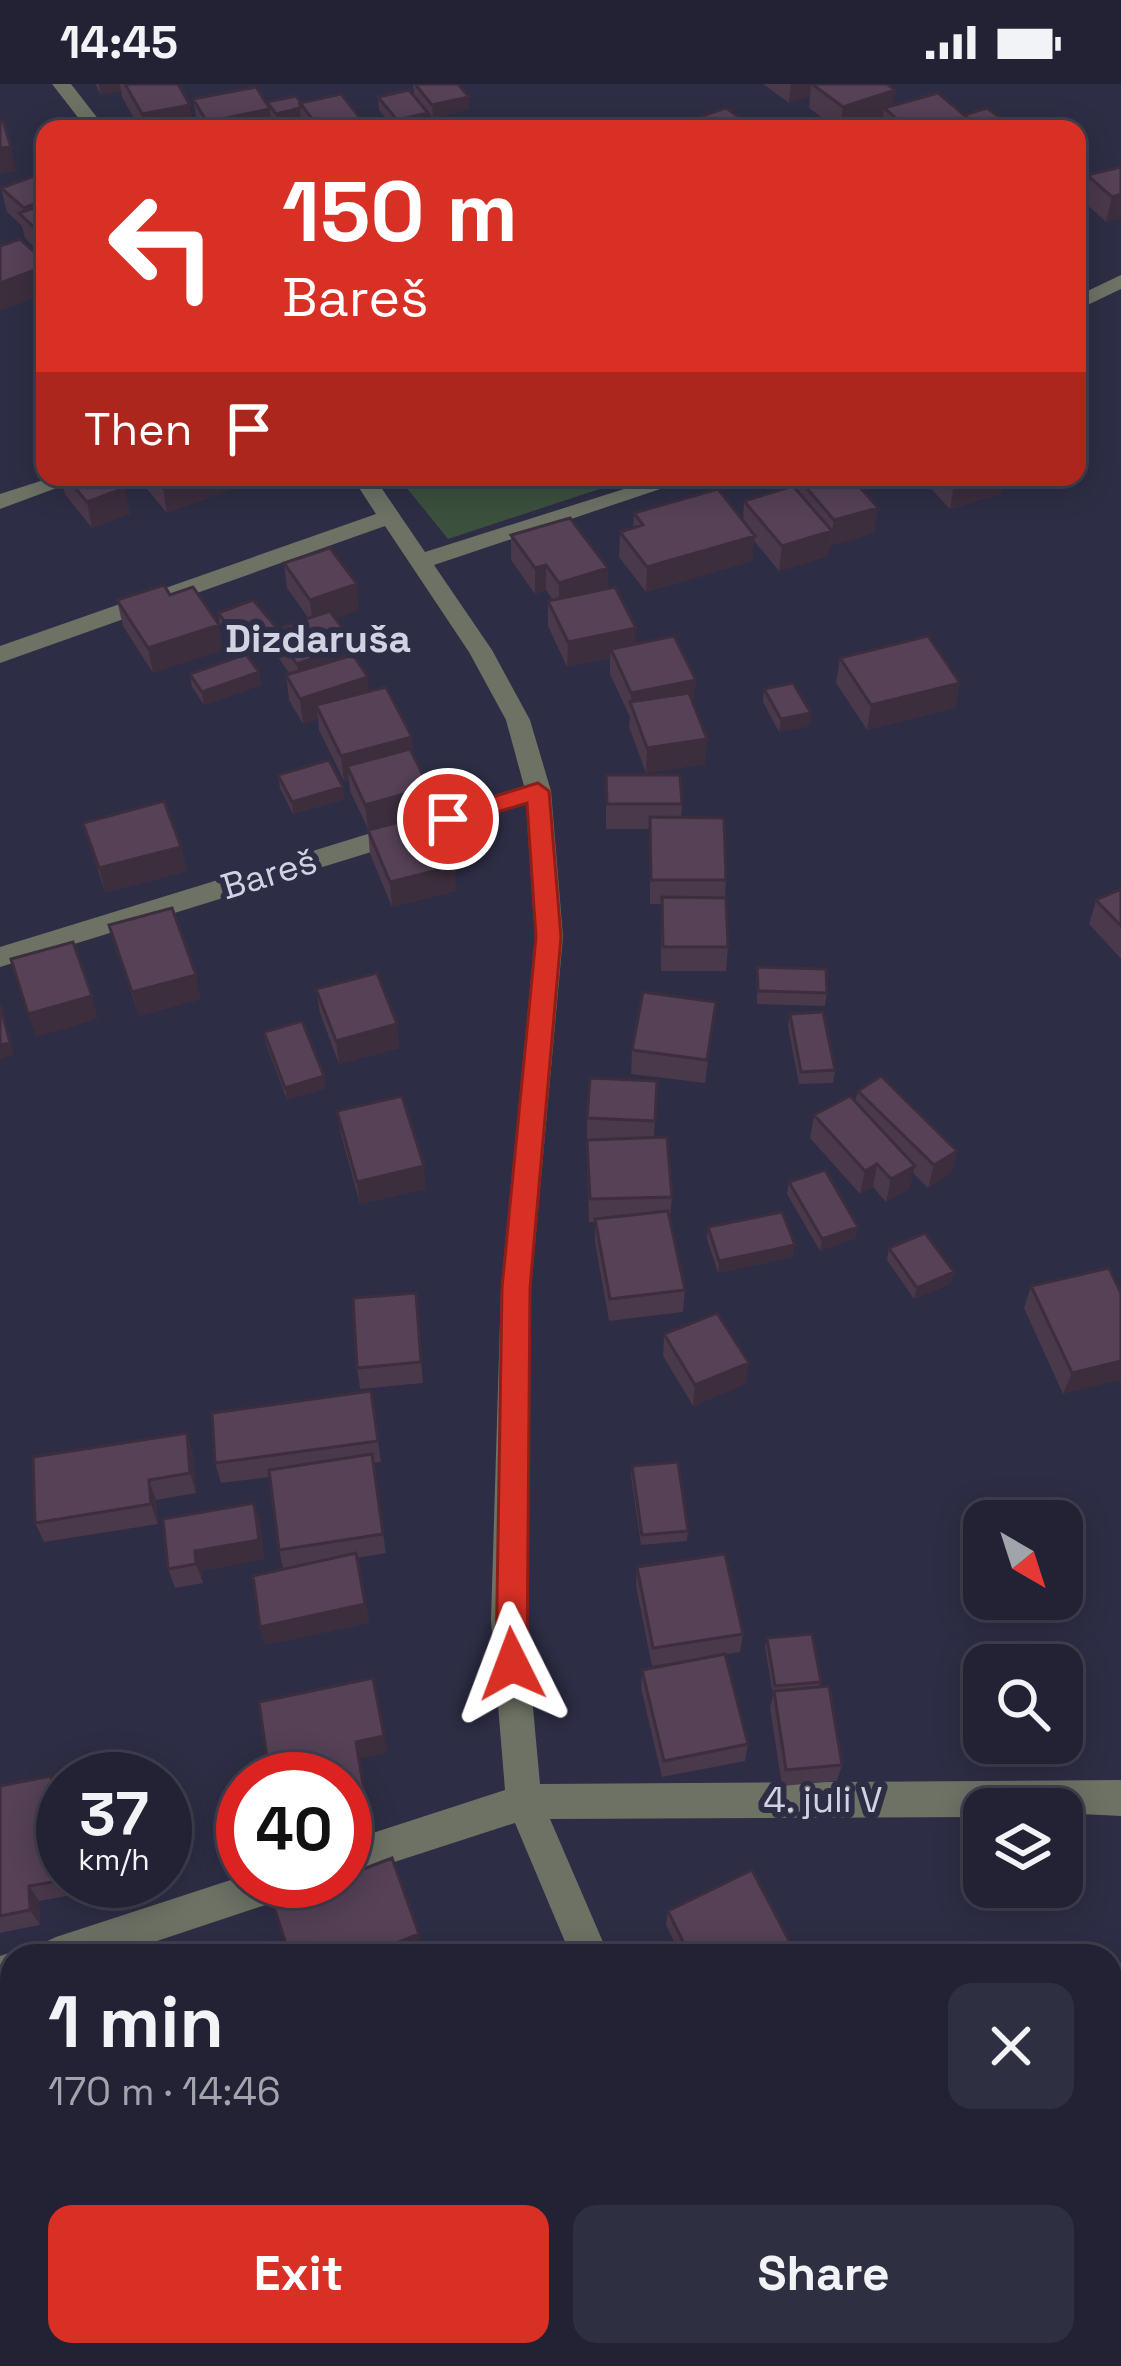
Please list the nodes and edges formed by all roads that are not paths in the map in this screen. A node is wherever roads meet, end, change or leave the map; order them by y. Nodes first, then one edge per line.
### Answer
1 (61, 84) edge
2 (90, 120) edge
3 (1121, 281) edge
4 (1086, 299) edge
5 (47, 486) edge
6 (370, 486) edge
7 (658, 486) edge
8 (0, 502) edge
9 (392, 517) junction
10 (424, 560) junction
11 (0, 655) edge
12 (538, 791) junction
13 (0, 957) edge
14 (1121, 1798) edge
15 (524, 1802) junction
16 (372, 1852) edge
17 (216, 1903) edge
18 (92, 1944) edge
19 (585, 1944) edge

1 - 2 street
3 - 4 street
5 - 8 street
6 - 9 street
7 - 10 street
9 - 10 street
9 - 11 street
10 - 12 street
12 - 13 street, Bareš
12 - 15 street
14 - 15 street, 4. juli V
15 - 16 street
15 - 19 street
17 - 18 street

